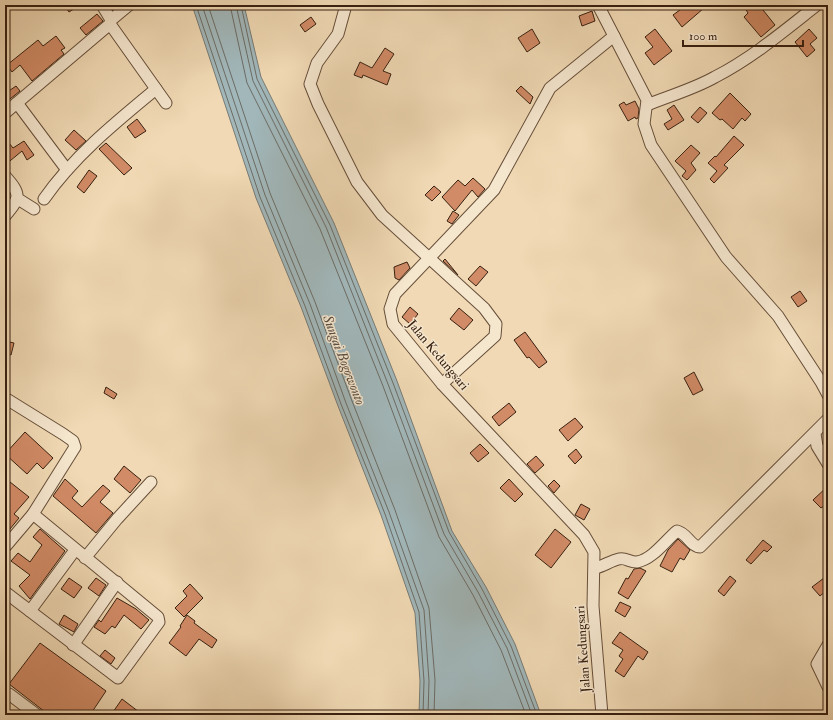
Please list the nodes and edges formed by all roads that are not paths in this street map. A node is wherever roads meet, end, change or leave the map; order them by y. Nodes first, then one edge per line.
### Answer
1 (102, 5) edge
2 (130, 5) edge
3 (346, 5) edge
4 (598, 5) edge
5 (817, 5) edge
6 (111, 22) junction
7 (614, 36) junction
8 (156, 89) junction
9 (17, 103) junction
10 (166, 103) dead end
11 (647, 105) junction
12 (5, 113) edge
13 (67, 170) junction
14 (5, 176) edge
15 (18, 199) junction
16 (44, 199) dead end
17 (34, 209) dead end
18 (5, 216) edge
19 (429, 259) junction
20 (442, 384) junction
21 (828, 395) edge
22 (5, 398) edge
23 (828, 419) edge
24 (814, 434) junction
25 (828, 464) edge
26 (151, 482) dead end
27 (33, 514) junction
28 (5, 547) edge
29 (75, 550) junction
30 (85, 558) junction
31 (595, 568) junction
32 (117, 582) junction
33 (5, 592) edge
34 (30, 611) junction
35 (73, 645) junction
36 (828, 645) edge
37 (828, 687) edge
38 (5, 693) edge
39 (37, 715) edge
40 (602, 715) edge

1 - 6 street
2 - 6 street
3 - 19 street
4 - 7 street
5 - 11 street
6 - 8 street
6 - 9 street
7 - 11 street
7 - 19 street, Jalan Kedungsari
8 - 10 street
8 - 13 street
9 - 12 street
9 - 13 street
11 - 21 street
13 - 16 street
14 - 15 street
15 - 17 street
15 - 18 street
19 - 20 street, Jalan Kedungsari
19 - 20 street
20 - 31 street, Jalan Kedungsari
22 - 27 street
23 - 24 street
24 - 25 street
24 - 31 street
26 - 30 street
27 - 28 street
27 - 29 street
29 - 30 street
29 - 34 street
30 - 32 street
31 - 40 street, Jalan Kedungsari
32 - 35 street
32 - 35 street
33 - 34 street
34 - 35 street
36 - 37 street
38 - 39 street

